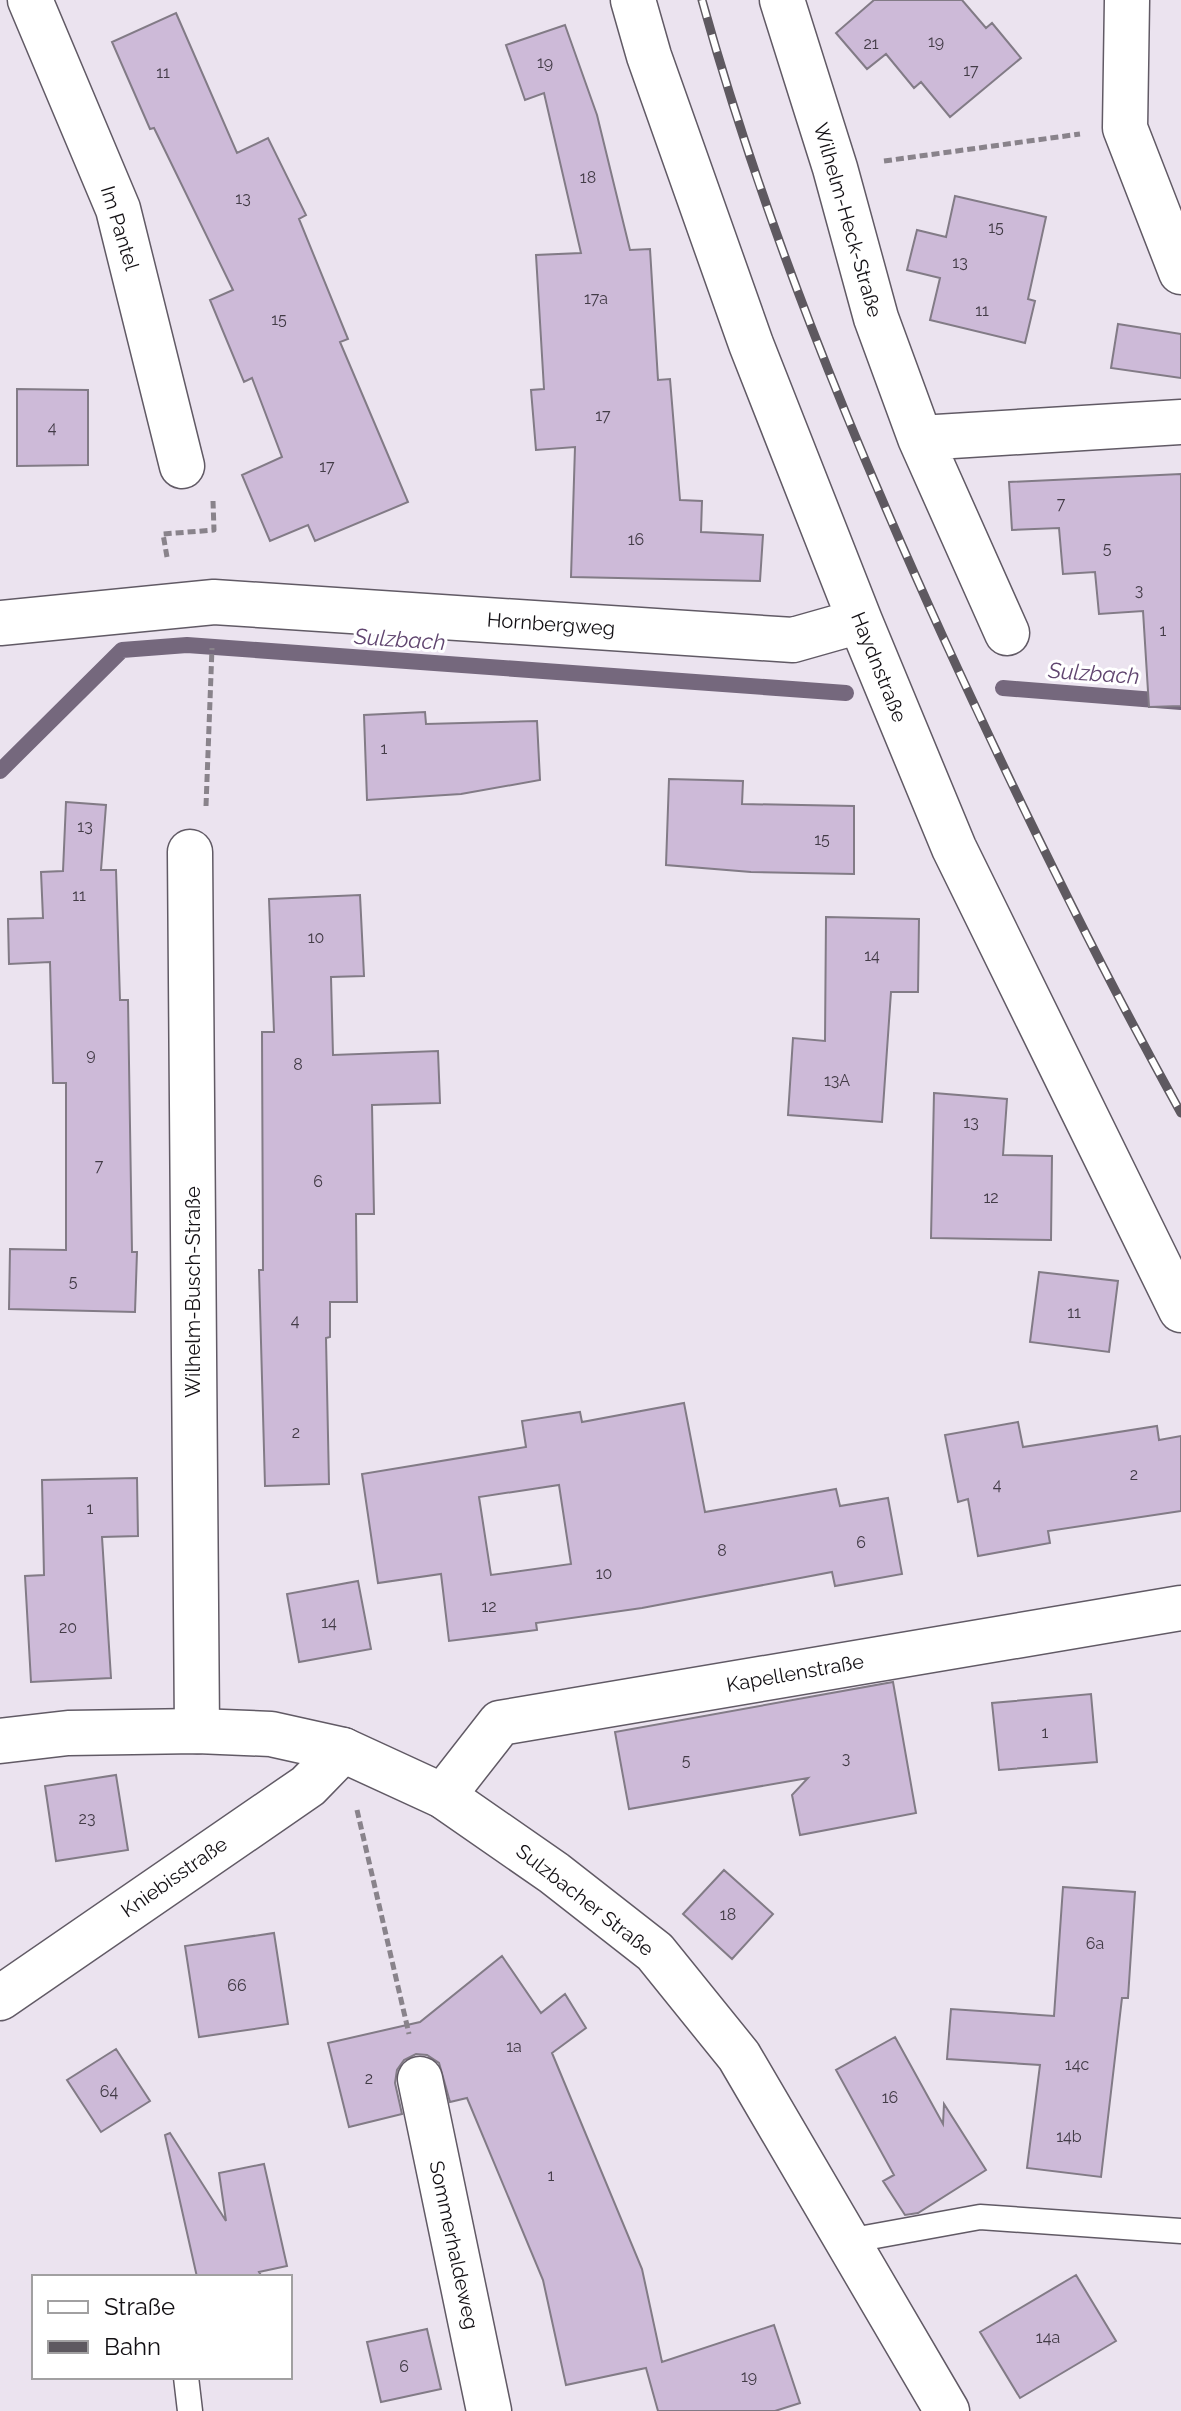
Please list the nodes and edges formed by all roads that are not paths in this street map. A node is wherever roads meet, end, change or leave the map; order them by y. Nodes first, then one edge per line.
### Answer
1 (30, 0) edge
2 (633, 0) edge
3 (782, 0) edge
4 (1127, 0) edge
5 (1181, 272) edge
6 (1181, 422) edge
7 (920, 438) junction
8 (197, 480) road end
9 (860, 621) junction
10 (0, 623) edge
11 (1007, 633) dead end
12 (198, 833) road end
13 (1181, 1310) edge
14 (1181, 1608) edge
15 (197, 1731) junction
16 (0, 1741) edge
17 (343, 1750) junction
18 (443, 1796) junction
19 (0, 1998) edge
20 (420, 2079) road end
21 (1181, 2231) edge
22 (848, 2241) junction
23 (186, 2379) edge
24 (190, 2411) edge
25 (489, 2411) edge
26 (947, 2411) edge

1 - 8 street, Im Pantel
2 - 9 street, Haydnstraße
3 - 7 street, Wilhelm-Heck-Straße
4 - 5 street
6 - 7 street
7 - 11 street, Wilhelm-Heck-Straße
9 - 10 street, Hornbergweg
9 - 13 street, Haydnstraße
12 - 15 street, Wilhelm-Busch-Straße
14 - 18 street, Kapellenstraße
15 - 16 street, Sulzbacher Straße
15 - 17 street, Sulzbacher Straße
17 - 18 street, Sulzbacher Straße
17 - 19 street, Kniebisstraße
18 - 22 street, Sulzbacher Straße
20 - 25 street, Sommerhaldeweg
21 - 22 lane
22 - 26 street, Sulzbacher Straße
23 - 24 lane

